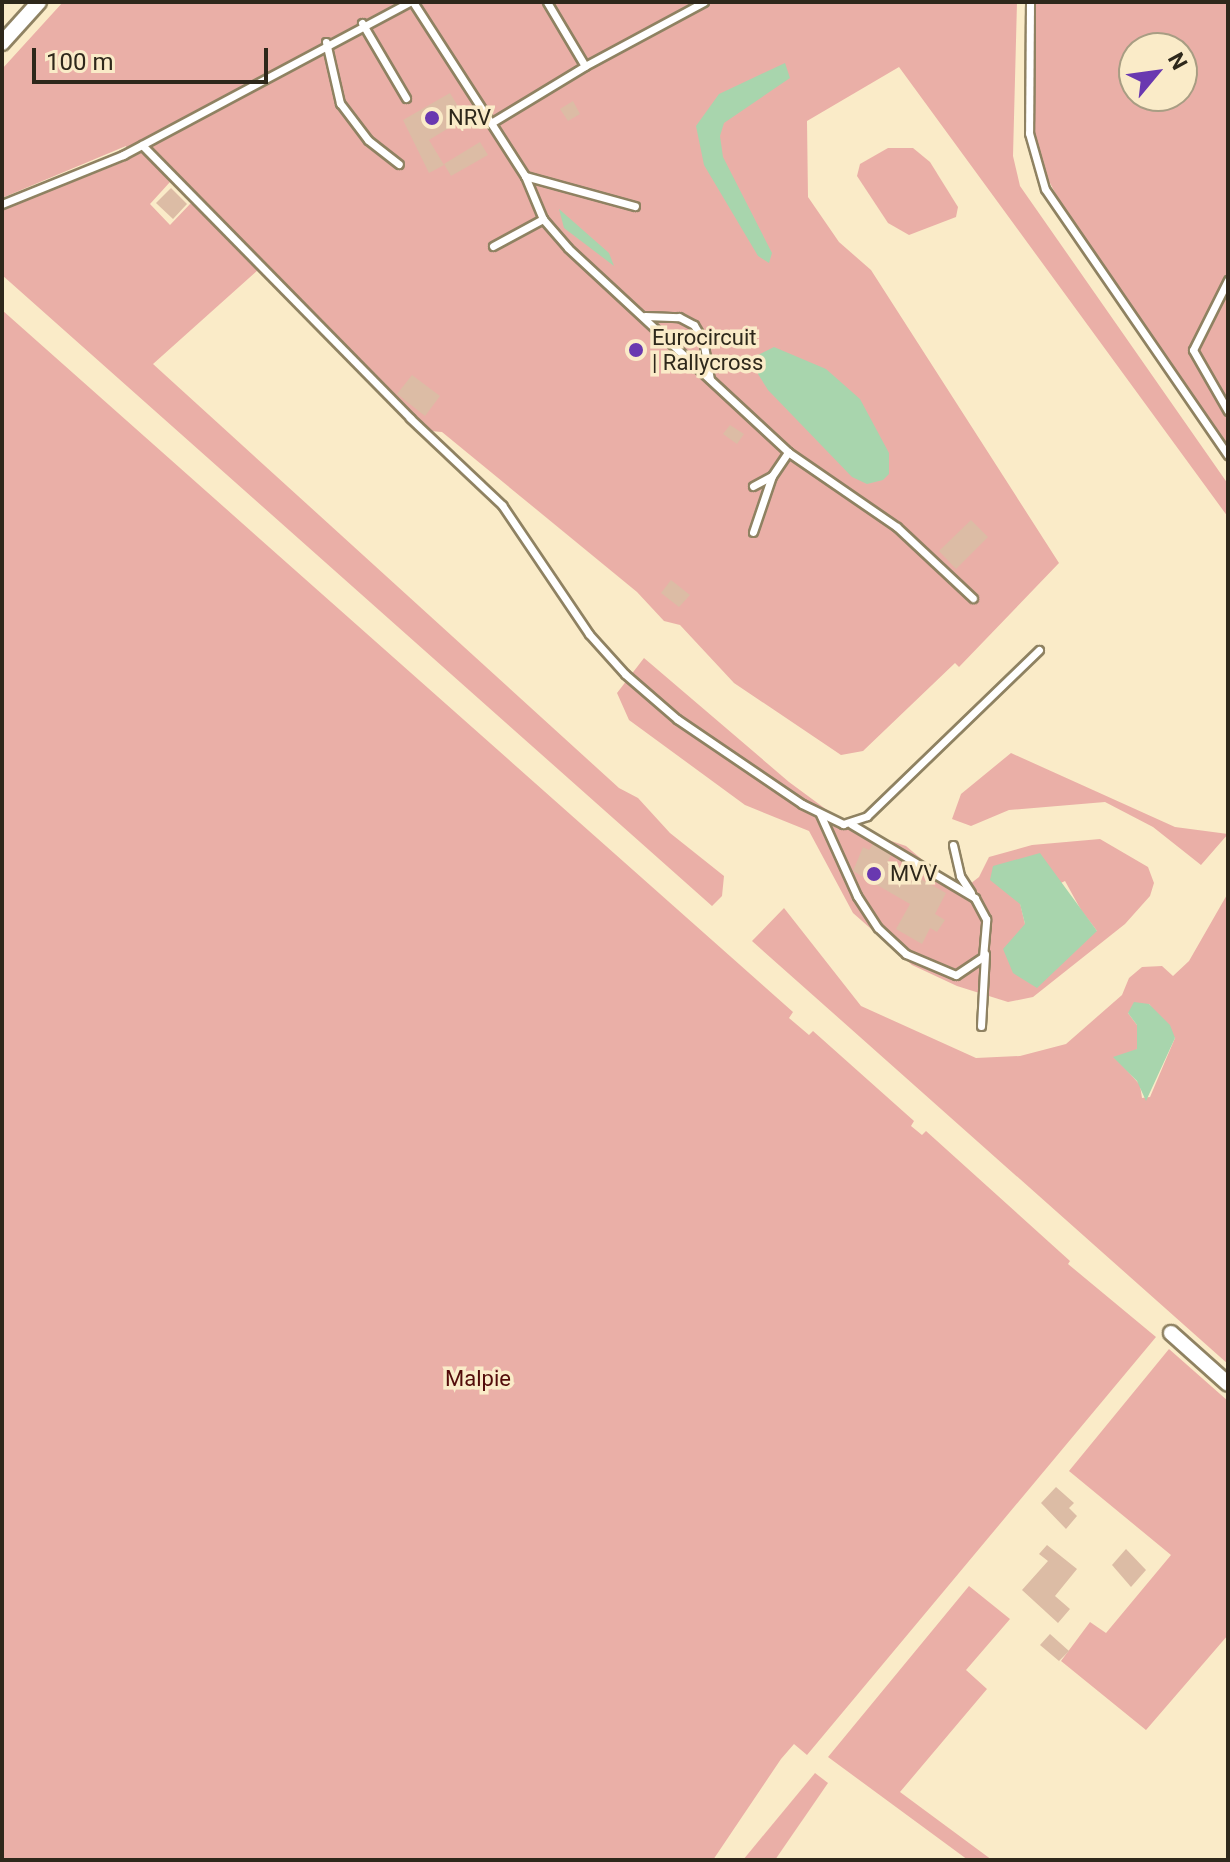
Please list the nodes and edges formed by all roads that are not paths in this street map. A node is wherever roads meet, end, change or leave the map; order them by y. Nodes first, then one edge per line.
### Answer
1 (39, 2) edge
2 (411, 2) edge
3 (547, 2) edge
4 (704, 2) edge
5 (1030, 2) edge
6 (362, 23) junction
7 (326, 42) junction
8 (2, 43) edge
9 (585, 66) junction
10 (406, 98) dead end
11 (491, 123) junction
12 (142, 145) junction
13 (399, 164) dead end
14 (525, 176) junction
15 (2, 204) edge
16 (635, 206) dead end
17 (543, 219) junction
18 (493, 246) dead end
19 (1228, 280) edge
20 (639, 313) junction
21 (713, 383) junction
22 (1228, 411) edge
23 (788, 452) junction
24 (1228, 455) edge
25 (772, 476) junction
26 (753, 486) dead end
27 (753, 532) dead end
28 (973, 598) dead end
29 (1039, 650) dead end
30 (819, 813) junction
31 (851, 824) junction
32 (953, 845) dead end
33 (972, 895) junction
34 (985, 952) junction
35 (981, 1026) dead end
36 (1171, 1333) dead end
37 (1228, 1384) edge

1 - 8 street
2 - 6 lane
2 - 11 lane
3 - 9 lane
4 - 9 lane
5 - 24 lane
6 - 7 lane
6 - 10 lane
7 - 12 lane
7 - 13 lane
9 - 11 lane
11 - 14 lane
12 - 15 lane
12 - 30 lane
14 - 16 lane
14 - 17 lane
17 - 18 lane
17 - 20 lane
19 - 22 lane
20 - 21 lane
20 - 21 lane
21 - 23 lane
23 - 25 lane
23 - 28 lane
25 - 26 lane
25 - 27 lane
29 - 31 lane
30 - 31 lane
30 - 34 lane
31 - 33 lane
32 - 33 lane
33 - 34 lane
34 - 35 lane
36 - 37 street

